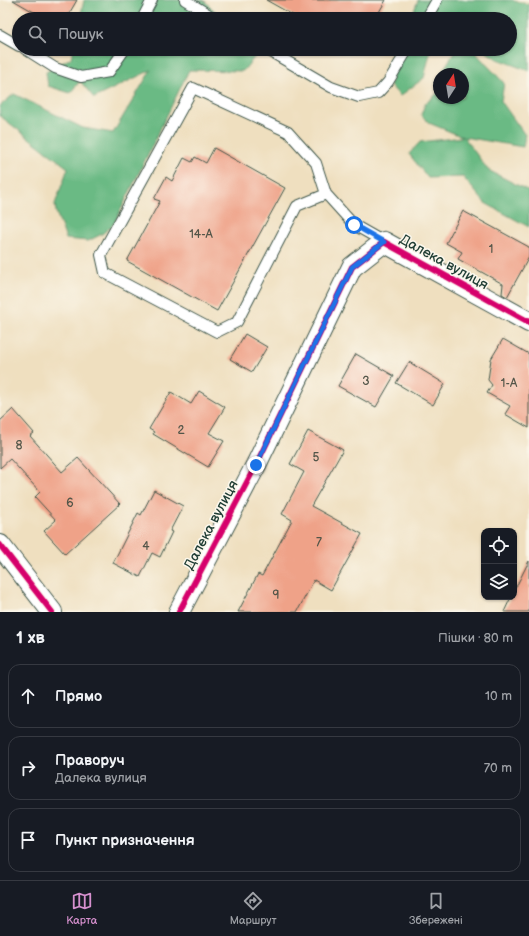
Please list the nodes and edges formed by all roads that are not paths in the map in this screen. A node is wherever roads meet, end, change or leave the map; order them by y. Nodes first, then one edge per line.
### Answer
1 (152, 0) edge
2 (185, 0) edge
3 (437, 0) edge
4 (146, 12) edge
5 (205, 12) edge
6 (430, 12) edge
7 (0, 35) edge
8 (12, 42) edge
9 (36, 56) edge
10 (120, 56) edge
11 (278, 56) edge
12 (404, 56) edge
13 (326, 194) junction
14 (384, 242) junction
15 (529, 322) edge
16 (0, 545) edge
17 (52, 612) edge
18 (179, 612) edge

1 - 4 lane
2 - 5 lane
3 - 6 lane
7 - 8 lane
9 - 10 lane
11 - 12 lane
13 - 13 lane
13 - 14 lane
14 - 15 street, Далека вулиця
14 - 18 street, Далека вулиця
16 - 17 street

